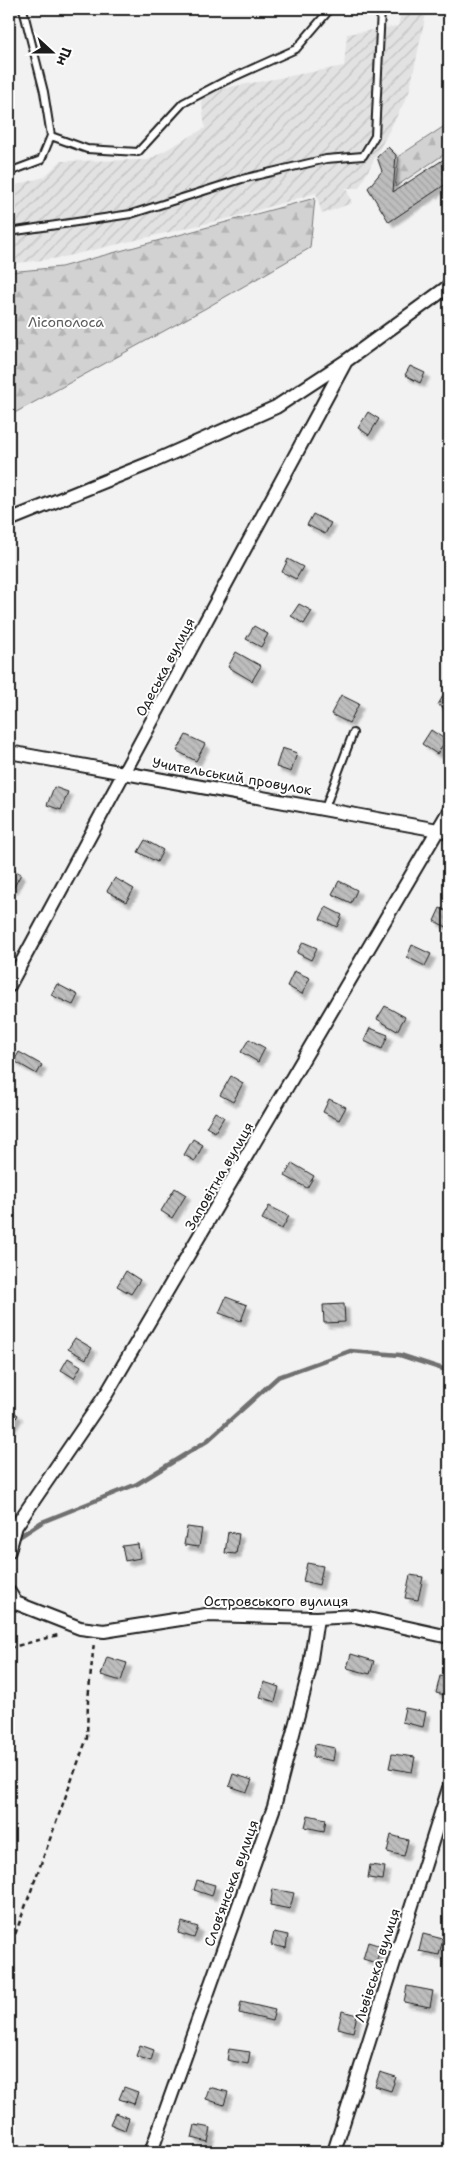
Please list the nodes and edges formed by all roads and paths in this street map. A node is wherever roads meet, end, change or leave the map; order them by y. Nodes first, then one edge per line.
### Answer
1 (23, 9) edge
2 (326, 9) edge
3 (381, 9) edge
4 (51, 136) junction
5 (9, 172) edge
6 (9, 232) edge
7 (449, 286) edge
8 (346, 361) junction
9 (9, 520) edge
10 (353, 733) dead end
11 (9, 752) edge
12 (125, 772) junction
13 (325, 808) junction
14 (449, 811) edge
15 (444, 831) edge
16 (9, 986) edge
17 (9, 1551) edge
18 (9, 1592) edge
19 (317, 1618) junction
20 (80, 1628) junction
21 (96, 1630) junction
22 (449, 1637) edge
23 (9, 1648) edge
24 (449, 1788) edge
25 (9, 1951) edge
26 (151, 2152) edge
27 (334, 2152) edge

1 - 4 lane
2 - 4 lane
3 - 6 lane
4 - 5 lane
7 - 8 street
8 - 9 street
8 - 12 street, Одеська вулиця
10 - 13 lane
11 - 12 street, Учительський провулок
12 - 13 street, Учительський провулок
12 - 16 street, Одеська вулиця
13 - 15 street, Учительський провулок
14 - 15 street, Заповітна вулиця
15 - 17 street, Заповітна вулиця
18 - 20 street, Островського вулиця
19 - 21 street, Островського вулиця
19 - 22 street, Островського вулиця
19 - 26 street, Слов'янська вулиця
20 - 21 street, Островського вулиця
20 - 23 path
21 - 25 path
24 - 27 street, Львівська вулиця

